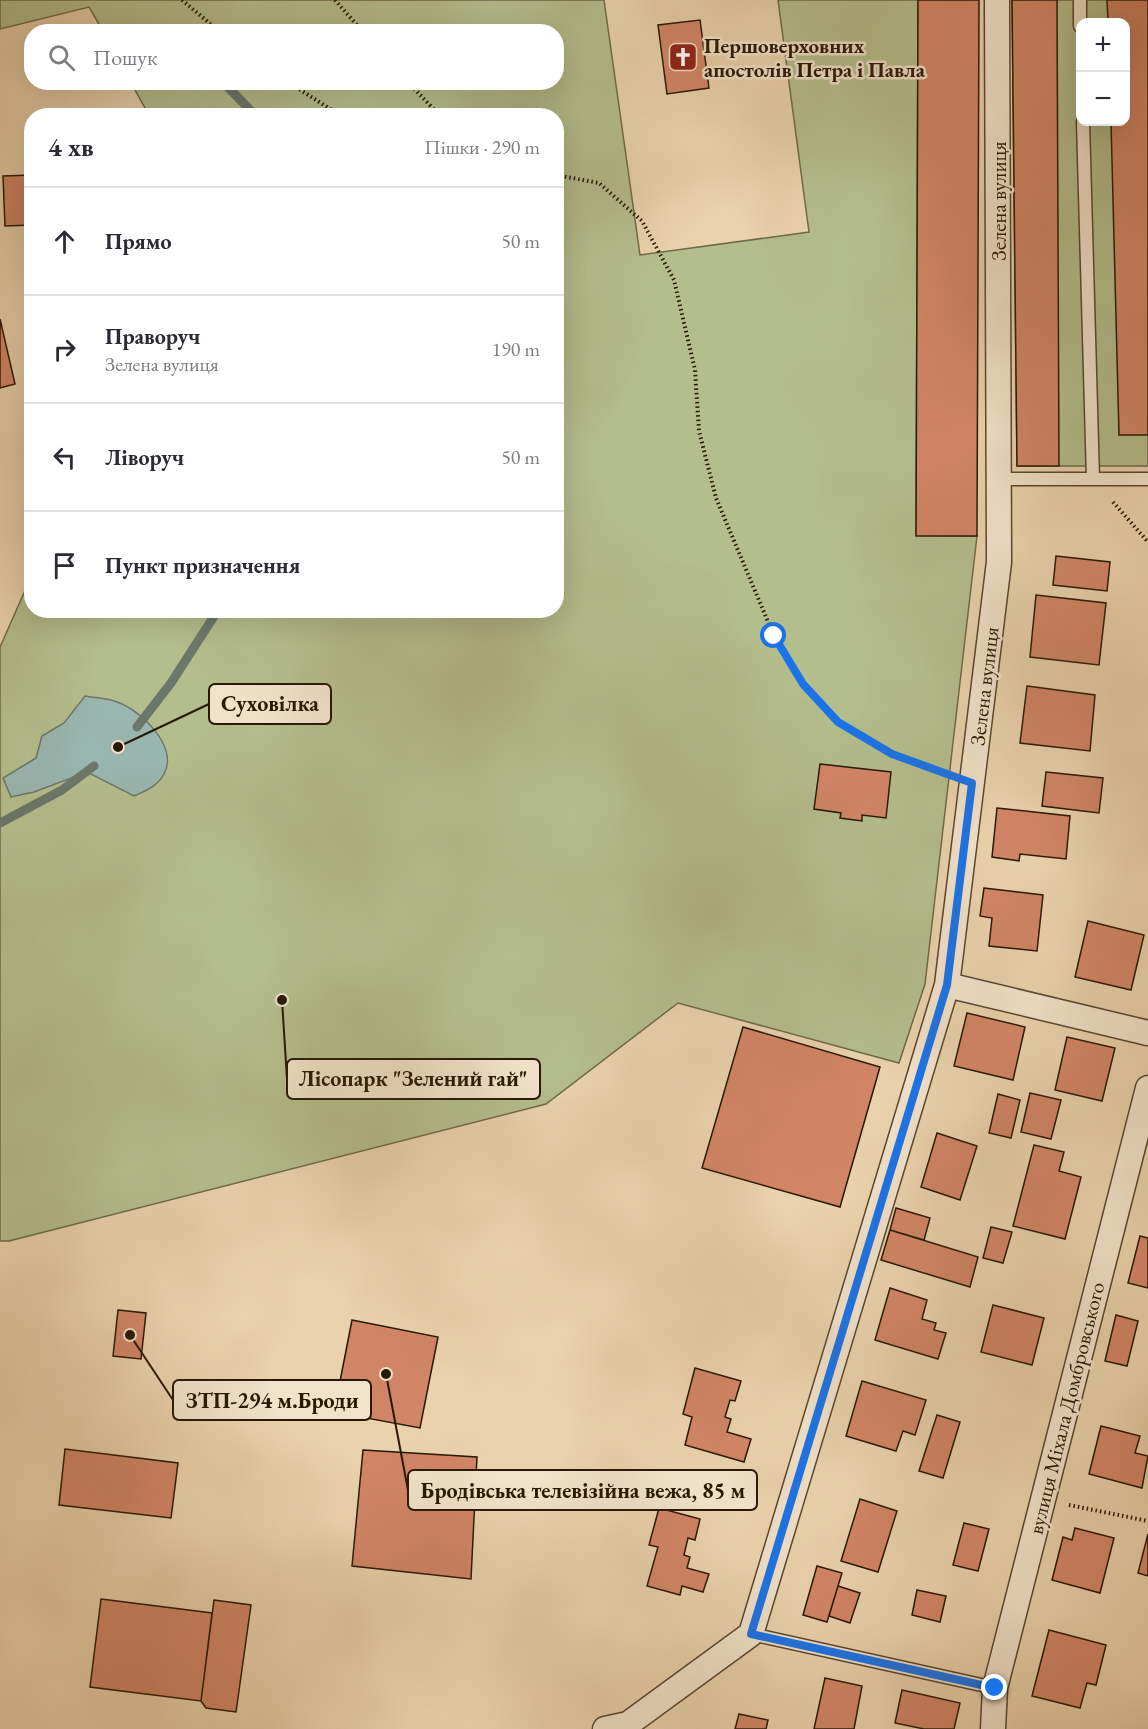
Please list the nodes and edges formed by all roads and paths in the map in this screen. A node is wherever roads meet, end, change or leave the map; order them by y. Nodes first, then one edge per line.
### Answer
1 (182, 0) edge
2 (336, 0) edge
3 (997, 0) edge
4 (1080, 0) edge
5 (1080, 18) edge
6 (210, 24) edge
7 (356, 24) edge
8 (300, 90) edge
9 (416, 90) edge
10 (329, 108) edge
11 (432, 108) edge
12 (1083, 126) edge
13 (564, 177) edge
14 (999, 479) junction
15 (1093, 479) junction
16 (1148, 479) edge
17 (1148, 542) edge
18 (972, 783) junction
19 (947, 985) junction
20 (1148, 1033) edge
21 (1148, 1088) edge
22 (1043, 1500) junction
23 (1148, 1521) edge
24 (751, 1634) junction
25 (995, 1688) junction
26 (605, 1729) edge
27 (993, 1729) edge

1 - 6 path
2 - 7 path
3 - 14 street, Зелена вулиця
4 - 5 lane
8 - 10 path
9 - 11 path
12 - 15 lane
13 - 18 path
14 - 15 lane
14 - 18 street, Зелена вулиця
15 - 16 lane
15 - 17 path
18 - 19 street, Зелена вулиця
19 - 20 street
19 - 24 street, Зелена вулиця
21 - 22 street, вулиця Міхала Домбровського
22 - 23 path
22 - 25 street, вулиця Міхала Домбровського
24 - 25 lane
24 - 26 street
25 - 27 street, вулиця Міхала Домбровського

